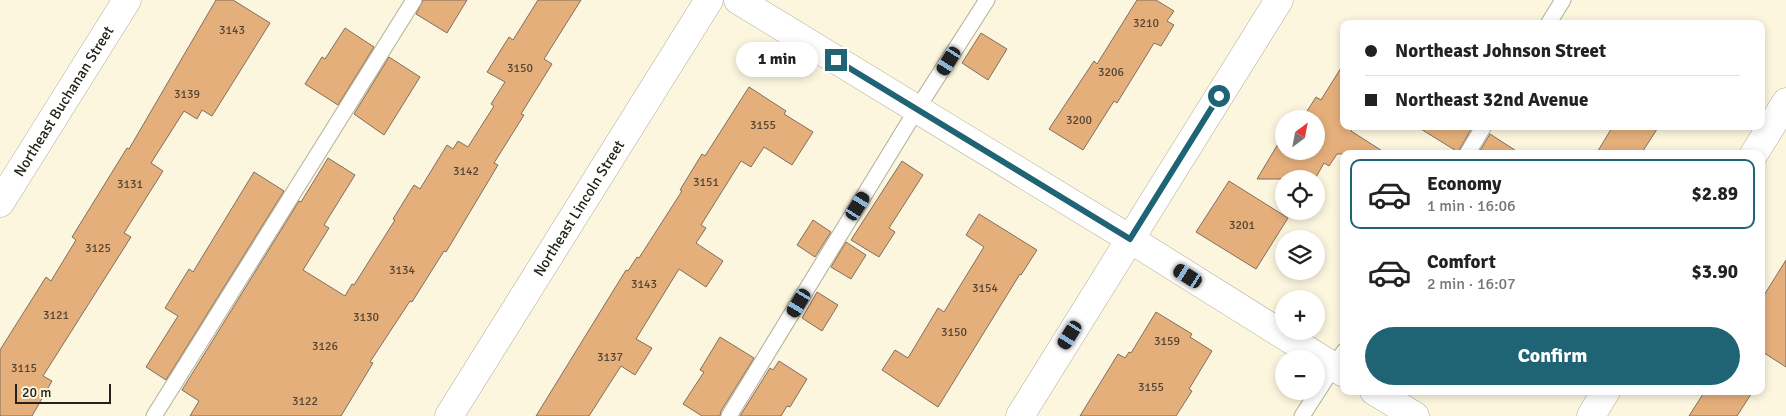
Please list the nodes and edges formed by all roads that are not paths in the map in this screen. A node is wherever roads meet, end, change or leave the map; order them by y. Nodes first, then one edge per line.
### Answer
1 (128, 0) edge
2 (414, 0) edge
3 (709, 0) edge
4 (738, 0) edge
5 (987, 0) edge
6 (1279, 0) edge
7 (1563, 0) edge
8 (1550, 20) edge
9 (1786, 102) edge
10 (917, 109) junction
11 (1482, 130) edge
12 (1469, 150) edge
13 (1756, 150) edge
14 (0, 203) edge
15 (1130, 239) junction
16 (1340, 364) edge
17 (1381, 395) edge
18 (1604, 395) edge
19 (154, 416) edge
20 (449, 416) edge
21 (729, 416) edge
22 (1020, 416) edge
23 (1302, 416) edge
24 (1415, 416) edge
25 (1591, 416) edge

1 - 14 street, Northeast Buchanan Street
2 - 19 lane
3 - 20 street, Northeast Lincoln Street
4 - 10 street
5 - 10 lane
6 - 15 street
7 - 8 lane
9 - 13 street
10 - 15 street
10 - 21 lane
11 - 12 lane
15 - 16 street
15 - 22 street
16 - 23 lane
17 - 24 street
18 - 25 street

